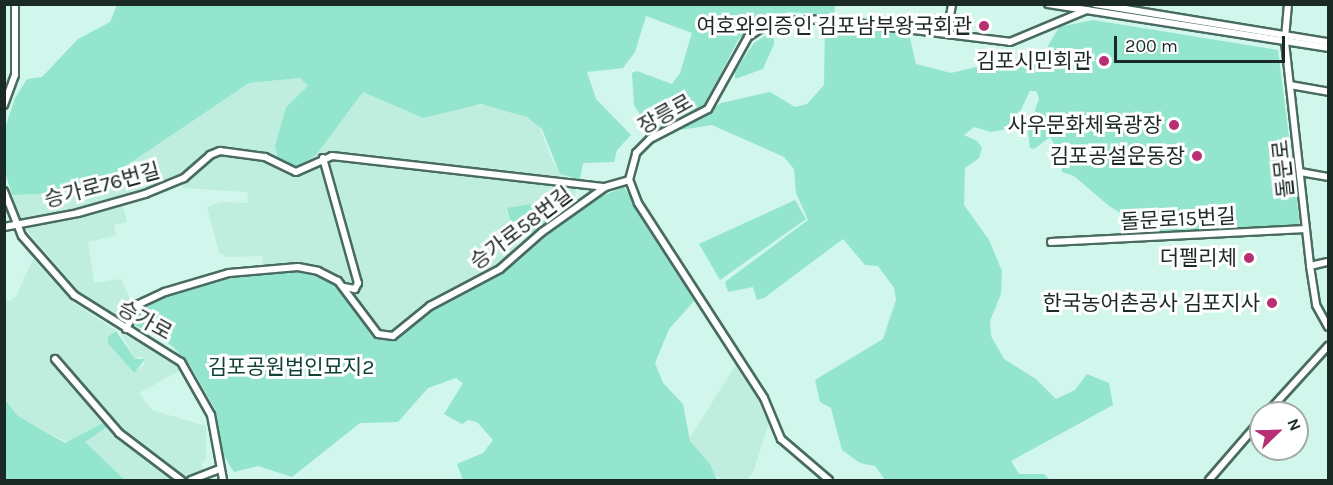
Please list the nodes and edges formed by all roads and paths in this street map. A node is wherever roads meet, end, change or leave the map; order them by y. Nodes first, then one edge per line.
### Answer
1 (15, 4) edge
2 (952, 4) edge
3 (1048, 4) edge
4 (1095, 4) edge
5 (1288, 4) edge
6 (1086, 10) junction
7 (1135, 11) edge
8 (947, 33) junction
9 (1285, 39) junction
10 (1329, 42) edge
11 (1329, 48) edge
12 (1290, 85) junction
13 (1329, 92) edge
14 (4, 105) edge
15 (323, 158) junction
16 (1300, 172) junction
17 (1329, 177) edge
18 (628, 180) junction
19 (605, 187) junction
20 (4, 191) edge
21 (15, 223) junction
22 (4, 227) edge
23 (1306, 229) junction
24 (1051, 242) dead end
25 (1329, 262) edge
26 (1310, 266) junction
27 (345, 287) junction
28 (1329, 327) edge
29 (126, 329) junction
30 (1329, 346) edge
31 (55, 359) dead end
32 (1278, 401) edge
33 (1249, 434) edge
34 (220, 469) junction
35 (180, 480) edge
36 (191, 480) edge
37 (223, 480) edge
38 (829, 480) edge
39 (1209, 480) edge

1 - 14 street
2 - 8 street
3 - 6 street
4 - 7 street
5 - 9 street, 돌문로
6 - 7 street
6 - 8 street, 장릉로
7 - 9 street
8 - 18 street, 장릉로
9 - 10 street
9 - 11 street
9 - 12 street, 돌문로
12 - 13 street
12 - 16 street, 돌문로
15 - 19 street
15 - 21 street, 승가로76번길
15 - 27 street
16 - 17 street
16 - 23 street, 돌문로
18 - 19 street
18 - 38 street
19 - 27 street, 승가로58번길
20 - 21 street, 승가로
21 - 22 street
21 - 29 street, 승가로
23 - 24 street, 돌문로15번길
23 - 26 street, 돌문로
25 - 26 street
26 - 28 street, 돌문로
27 - 29 street, 승가로58번길
29 - 34 street, 승가로
30 - 32 street
31 - 35 street
33 - 39 street
34 - 36 street
34 - 37 street, 승가로

